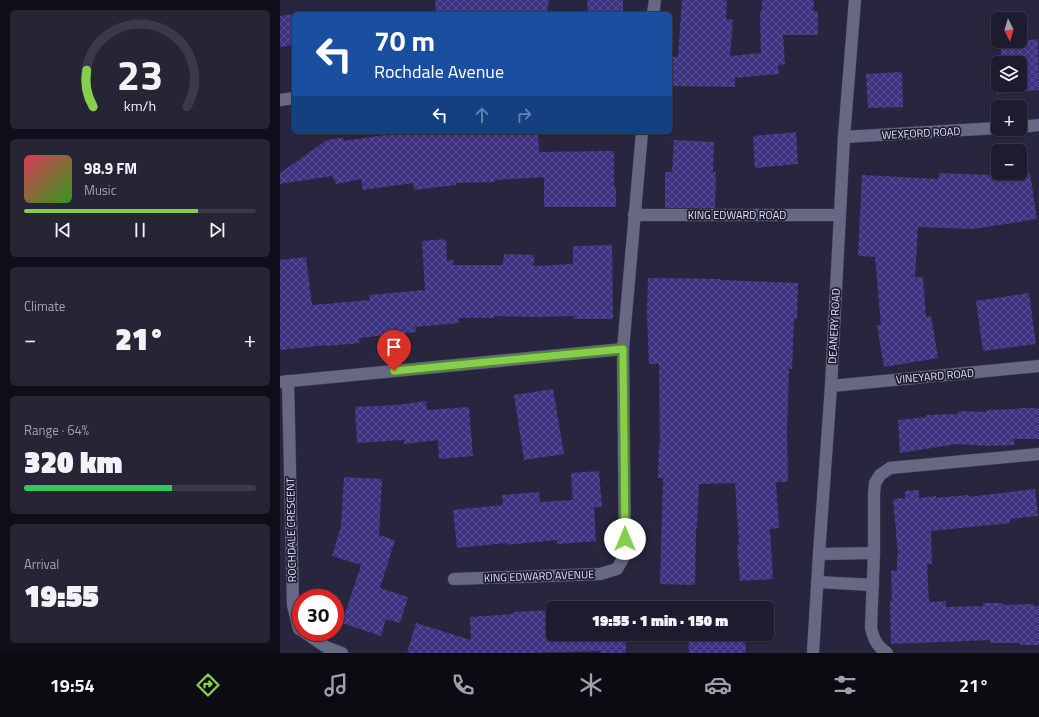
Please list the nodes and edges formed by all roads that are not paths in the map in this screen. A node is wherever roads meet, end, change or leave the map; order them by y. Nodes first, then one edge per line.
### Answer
1 (655, 0) edge
2 (855, 0) edge
3 (653, 12) edge
4 (292, 98) edge
5 (280, 100) edge
6 (1039, 126) edge
7 (1027, 127) edge
8 (991, 128) edge
9 (642, 134) edge
10 (844, 137) junction
11 (634, 215) junction
12 (839, 215) junction
13 (623, 349) junction
14 (1039, 366) edge
15 (284, 381) edge
16 (831, 386) junction
17 (1039, 454) edge
18 (874, 553) junction
19 (819, 554) junction
20 (454, 579) dead end
21 (817, 582) junction
22 (873, 585) junction
23 (292, 589) edge
24 (317, 641) edge
25 (342, 653) edge
26 (813, 653) edge
27 (887, 653) edge

1 - 3 street
2 - 10 street, DEANERY ROAD
4 - 5 street
6 - 7 street
8 - 10 street, WEXFORD ROAD
9 - 11 street
10 - 12 street, DEANERY ROAD
11 - 12 street, KING EDWARD ROAD
11 - 13 street
12 - 16 street, DEANERY ROAD
13 - 15 street
13 - 20 street, KING EDWARD AVENUE
14 - 16 street, VINEYARD ROAD
15 - 23 street, ROCHDALE CRESCENT
16 - 19 street, DEANERY ROAD
17 - 18 street
18 - 19 street
18 - 22 street
19 - 21 street, DEANERY ROAD
21 - 22 street
21 - 26 street, DEANERY ROAD
22 - 27 street
24 - 25 street

